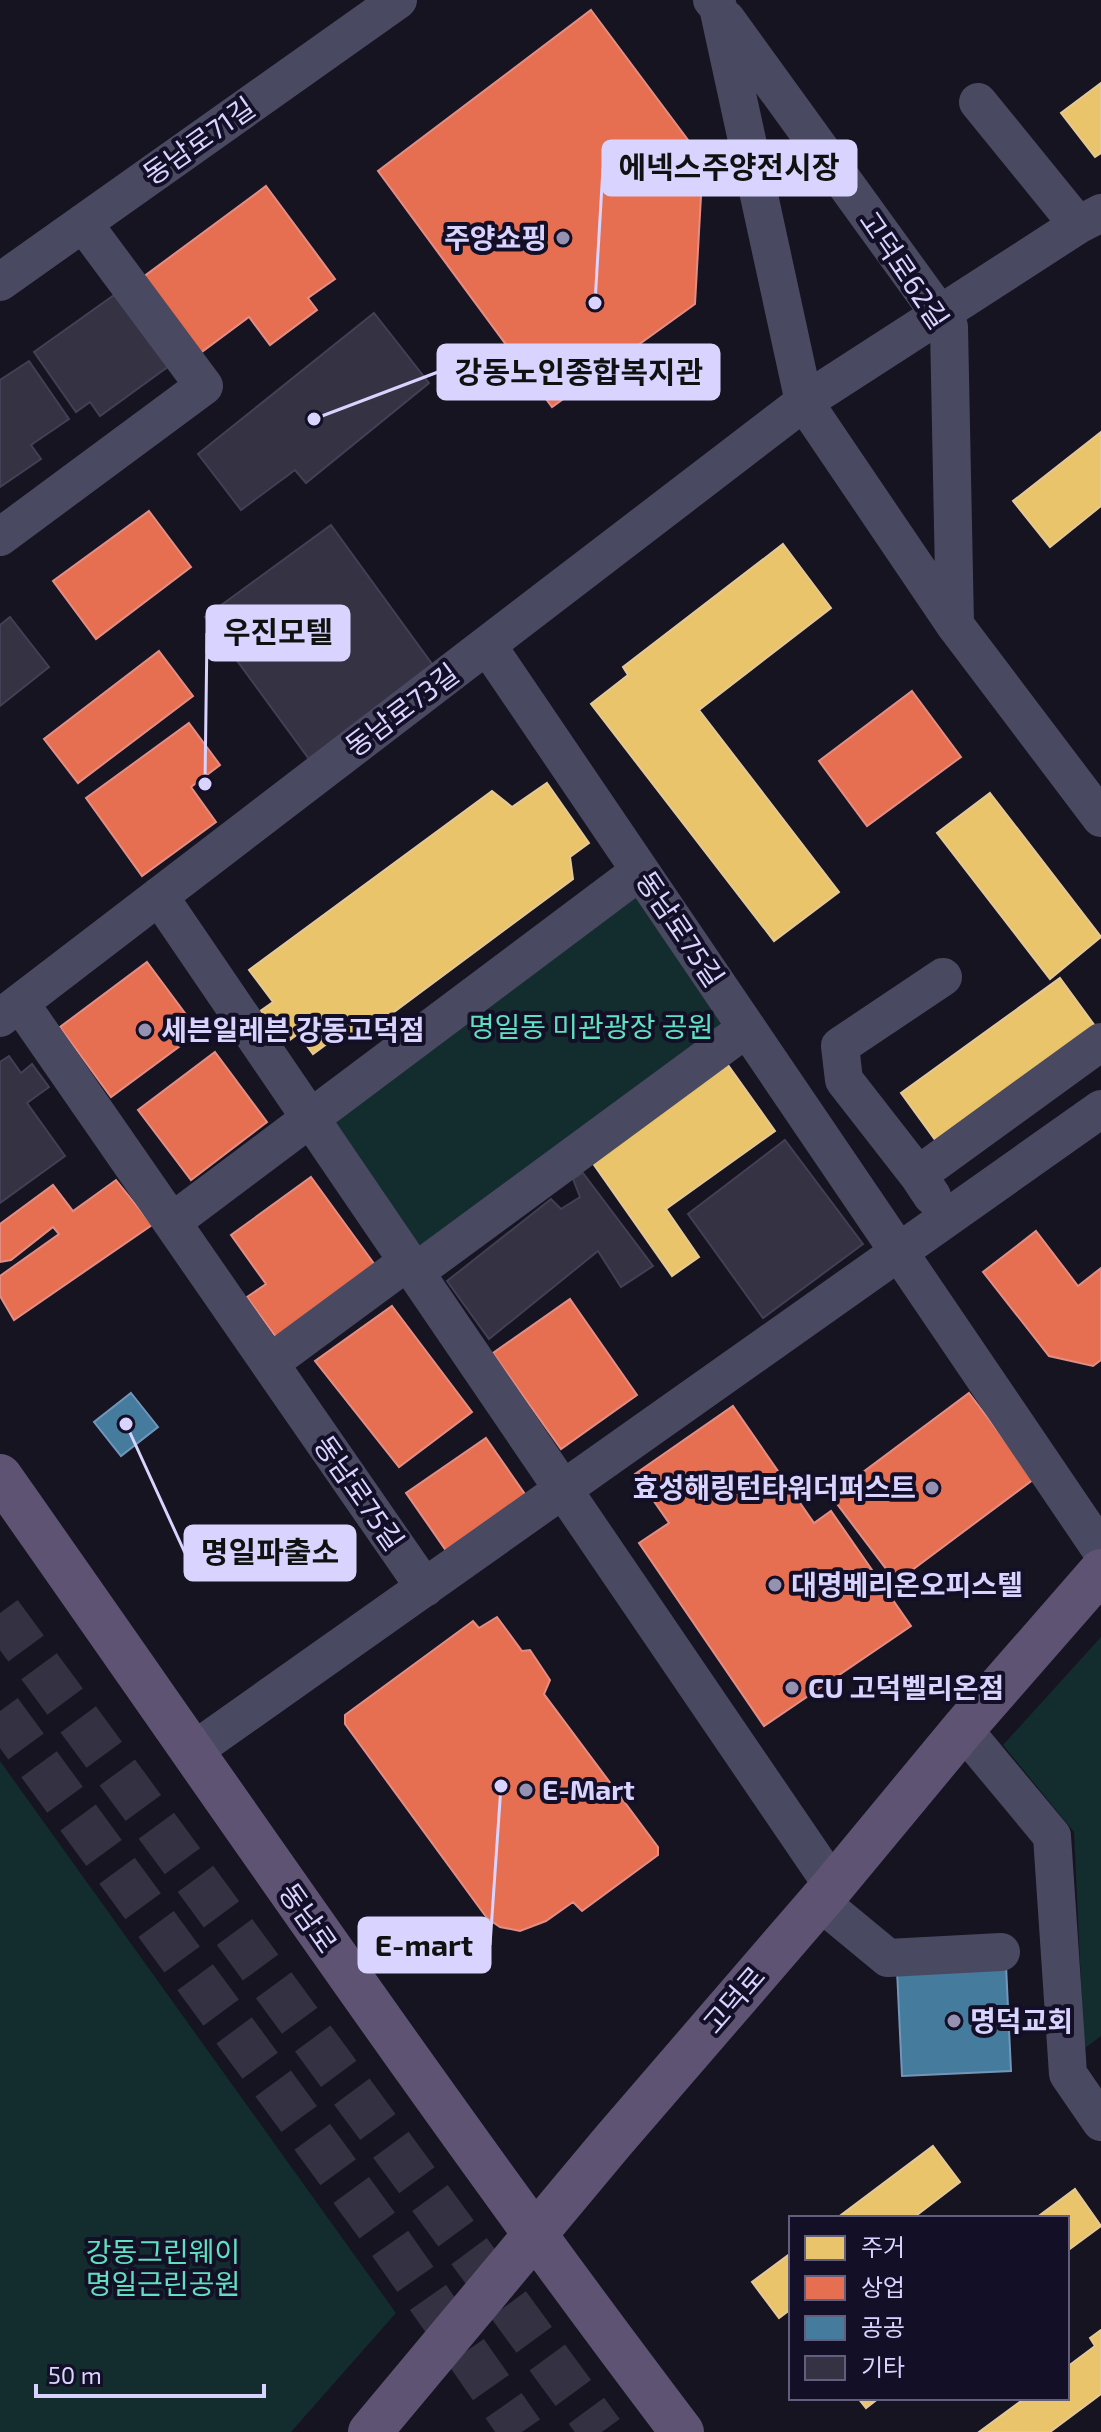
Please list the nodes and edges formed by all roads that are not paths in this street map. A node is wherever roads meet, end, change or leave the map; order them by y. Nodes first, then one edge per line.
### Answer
1 (398, 0) edge
2 (715, 4) edge
3 (978, 102) dead end
4 (1090, 219) edge
5 (83, 223) junction
6 (0, 282) edge
7 (939, 315) junction
8 (804, 402) junction
9 (0, 537) edge
10 (955, 625) junction
11 (487, 645) junction
12 (1101, 818) edge
13 (640, 871) junction
14 (159, 896) junction
15 (943, 977) dead end
16 (10, 1010) edge
17 (747, 1028) junction
18 (1101, 1042) edge
19 (1101, 1109) edge
20 (310, 1119) junction
21 (918, 1175) junction
22 (946, 1219) junction
23 (172, 1222) junction
24 (899, 1253) junction
25 (410, 1267) junction
26 (270, 1363) junction
27 (0, 1476) edge
28 (562, 1491) junction
29 (1101, 1550) edge
30 (1101, 1571) edge
31 (425, 1588) junction
32 (963, 1729) junction
33 (193, 1751) junction
34 (826, 1893) junction
35 (1001, 1952) dead end
36 (1101, 2122) edge
37 (536, 2235) junction
38 (370, 2432) edge
39 (682, 2432) edge

1 - 5 street, 동남로71길
2 - 7 street, 고덕로62길
2 - 8 street, 고덕로62길
3 - 4 street
4 - 7 street, 동남로73길
5 - 6 street, 동남로71길
5 - 9 street
7 - 8 street, 동남로73길
7 - 10 street, 고덕로62길
8 - 10 street, 고덕로62길
8 - 11 street, 동남로73길
10 - 12 street, 고덕로62길
11 - 13 street, 동남로75길
11 - 14 street, 동남로73길
13 - 17 street, 동남로75길
13 - 20 street
14 - 16 street, 동남로73길
14 - 20 street
15 - 21 street
16 - 23 street, 동남로75길
17 - 24 street, 동남로75길
17 - 25 street
18 - 21 street
19 - 22 street
20 - 23 street
20 - 25 street
21 - 22 street
22 - 24 street
23 - 26 street, 동남로75길
24 - 28 street
24 - 29 street, 동남로75길
25 - 26 street
25 - 28 street
26 - 31 street, 동남로75길
27 - 33 main road, 동남로
28 - 31 street
28 - 34 street
30 - 32 main road, 고덕로
31 - 33 street
32 - 34 main road, 고덕로
32 - 36 street
33 - 37 main road, 동남로
34 - 35 street
34 - 37 main road, 고덕로
37 - 38 main road, 고덕로
37 - 39 main road, 동남로

